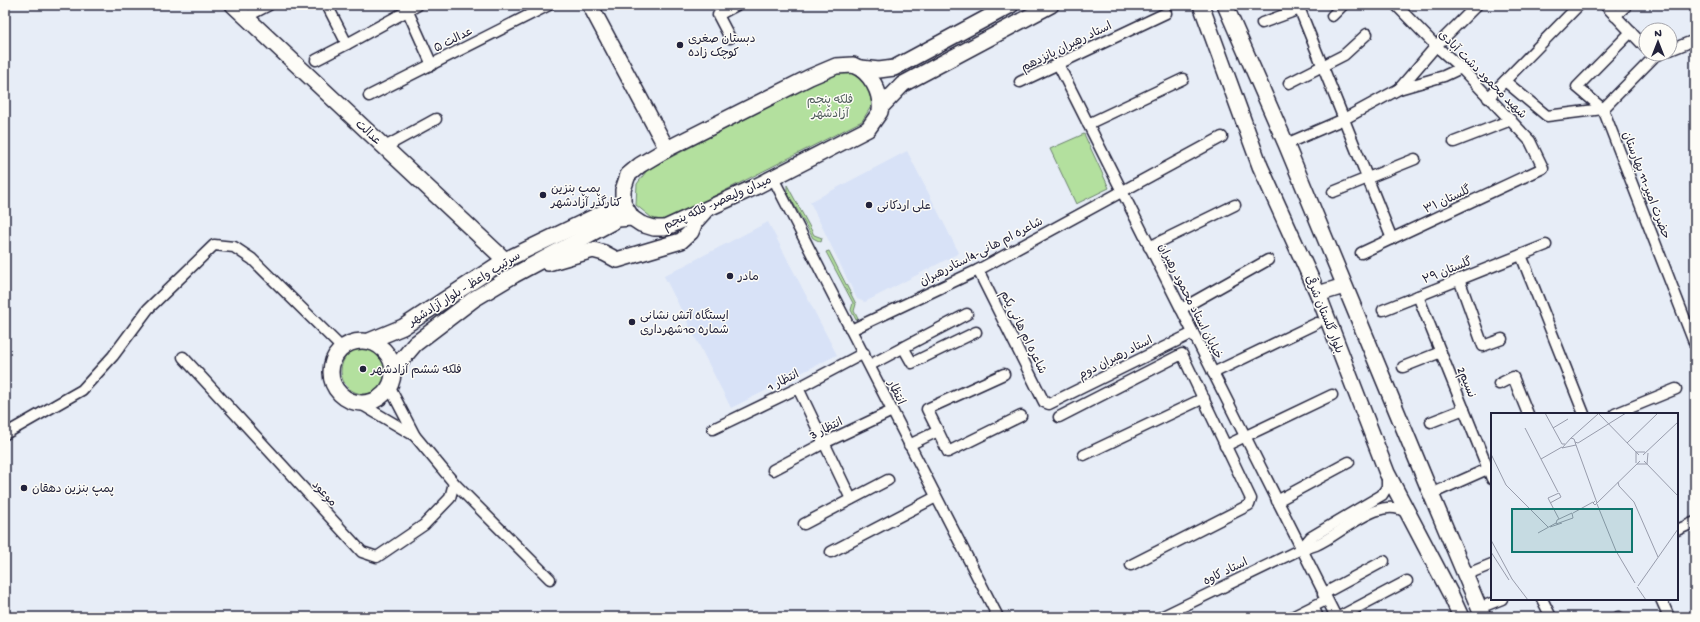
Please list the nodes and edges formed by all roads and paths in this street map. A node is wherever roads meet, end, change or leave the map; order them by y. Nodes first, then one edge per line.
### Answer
1 (233, 5) edge
2 (269, 5) edge
3 (327, 5) edge
4 (418, 5) edge
5 (549, 5) edge
6 (590, 5) edge
7 (737, 5) edge
8 (1011, 5) edge
9 (1051, 5) edge
10 (1200, 5) edge
11 (1225, 5) edge
12 (1343, 5) edge
13 (1396, 5) edge
14 (1477, 5) edge
15 (1579, 5) edge
16 (1605, 5) edge
17 (1627, 5) edge
18 (1299, 7) edge
19 (406, 8) edge
20 (1166, 13) dead end
21 (1332, 16) dead end
22 (1615, 16) junction
23 (246, 17) junction
24 (1262, 23) dead end
25 (1631, 32) junction
26 (1367, 34) dead end
27 (730, 38) dead end
28 (1638, 39) edge
29 (1695, 40) edge
30 (347, 44) junction
31 (1436, 46) junction
32 (1678, 47) edge
33 (316, 60) dead end
34 (1648, 62) edge
35 (432, 64) junction
36 (1058, 64) junction
37 (1322, 65) junction
38 (862, 68) junction
39 (1461, 68) junction
40 (1183, 79) dead end
41 (1505, 81) junction
42 (1020, 82) dead end
43 (1289, 83) dead end
44 (1399, 89) junction
45 (369, 96) dead end
46 (1488, 98) junction
47 (881, 107) junction
48 (1603, 109) junction
49 (436, 119) dead end
50 (1344, 119) junction
51 (1511, 120) junction
52 (1088, 124) junction
53 (1222, 137) dead end
54 (1454, 142) dead end
55 (1286, 144) junction
56 (385, 147) junction
57 (667, 149) junction
58 (1415, 159) dead end
59 (1543, 168) joint
60 (1367, 177) junction
61 (773, 178) junction
62 (1122, 191) junction
63 (1333, 192) dead end
64 (623, 203) junction
65 (1235, 205) dead end
66 (706, 209) junction
67 (632, 218) junction
68 (1392, 239) junction
69 (1546, 245) dead end
70 (1149, 247) junction
71 (1360, 253) dead end
72 (1521, 255) junction
73 (505, 260) junction
74 (1268, 260) dead end
75 (522, 270) junction
76 (978, 270) junction
77 (1459, 280) junction
78 (1344, 286) junction
79 (1318, 294) junction
80 (1418, 296) junction
81 (1181, 309) junction
82 (1383, 310) dead end
83 (967, 314) dead end
84 (1317, 324) dead end
85 (403, 327) junction
86 (851, 330) junction
87 (976, 332) dead end
88 (1193, 333) junction
89 (1502, 339) dead end
90 (369, 341) junction
91 (415, 344) junction
92 (1695, 345) edge
93 (903, 347) junction
94 (342, 348) junction
95 (1441, 352) junction
96 (864, 353) junction
97 (183, 357) dead end
98 (870, 364) junction
99 (1403, 367) dead end
100 (394, 369) junction
101 (1213, 373) junction
102 (1004, 374) dead end
103 (1499, 384) dead end
104 (390, 388) junction
105 (798, 388) junction
106 (1676, 389) dead end
107 (1332, 395) dead end
108 (1204, 398) junction
109 (359, 403) junction
110 (1049, 404) joint
111 (1464, 409) junction
112 (892, 411) junction
113 (1528, 413) edge
114 (1584, 413) edge
115 (1617, 413) edge
116 (1021, 416) dead end
117 (1059, 417) dead end
118 (1431, 422) dead end
119 (713, 429) dead end
120 (938, 431) junction
121 (5, 434) edge
122 (415, 436) junction
123 (1244, 436) junction
124 (824, 443) junction
125 (909, 445) junction
126 (1225, 446) junction
127 (1084, 455) dead end
128 (1349, 462) dead end
129 (1490, 468) edge
130 (772, 470) dead end
131 (1387, 473) junction
132 (888, 480) dead end
133 (454, 483) junction
134 (1430, 494) junction
135 (936, 497) junction
136 (851, 499) junction
137 (1277, 501) junction
138 (1406, 513) junction
139 (1695, 522) edge
140 (804, 524) dead end
141 (1678, 530) edge
142 (1301, 549) junction
143 (831, 552) dead end
144 (1384, 561) dead end
145 (1491, 564) edge
146 (1131, 565) dead end
147 (1465, 575) junction
148 (550, 579) dead end
149 (1407, 580) dead end
150 (1451, 595) junction
151 (1325, 597) junction
152 (1500, 600) edge
153 (1542, 600) edge
154 (1661, 600) edge
155 (1313, 607) junction
156 (1481, 613) edge
157 (998, 617) edge
158 (1161, 617) edge
159 (1292, 617) edge
160 (1318, 617) edge
161 (1338, 617) edge
162 (1452, 617) edge
163 (1460, 617) edge
164 (1551, 617) edge
165 (1669, 617) edge

1 - 23 main road, عدالت
2 - 23 street
3 - 30 street
4 - 19 street
5 - 35 street, عدالت ۵
6 - 57 main road
7 - 27 street
8 - 38 main road
9 - 47 main road
10 - 79 main road, بلوار گلستان شرقی
11 - 55 main road
12 - 21 street
13 - 31 street, شهید محمود دشت آبادی
14 - 31 street
15 - 41 street
16 - 22 street
17 - 22 street
18 - 24 street
18 - 37 street
19 - 30 street
19 - 35 street
20 - 36 street, استاد رهبران پانزدهم
22 - 25 street
23 - 56 main road, عدالت
25 - 28 street
25 - 48 street
26 - 37 street
29 - 32 street
30 - 33 street
31 - 39 street, شهید محمود دشت آبادی
31 - 44 street
34 - 48 street
35 - 45 street, عدالت ۵
36 - 42 street, استاد رهبران پانزدهم
36 - 52 street, خیابان استاد محمود رهبران
37 - 43 street
37 - 50 street
38 - 47 main road
38 - 57 main road
39 - 44 street
39 - 46 street, شهید محمود دشت آبادی
40 - 52 street
41 - 46 street
41 - 48 street
44 - 50 street
46 - 51 street, شهید محمود دشت آبادی
47 - 61 main road, میدان ولیعصر- فلکه پنجم
48 - 92 street, حضرت امیر-11 بهارستان
49 - 56 street
50 - 55 street
50 - 60 street
51 - 54 street
51 - 59 street, شهید محمود دشت آبادی
52 - 62 street, خیابان استاد محمود رهبران
53 - 62 street, شاعره ام هانی-4استادرهبران
55 - 78 main road
56 - 73 main road, عدالت
57 - 64 main road
58 - 60 street
59 - 68 street, گلستان ۳۱
60 - 63 street
60 - 68 street
61 - 66 main road, میدان ولیعصر- فلکه پنجم
61 - 86 street, انتظار
62 - 70 street, خیابان استاد محمود رهبران
62 - 76 street, شاعره ام هانی-4استادرهبران
64 - 67 main road
64 - 73 main road, سرتیپ واعظ - بلوار آزادشهر
65 - 70 street
66 - 67 main road, میدان ولیعصر- فلکه پنجم
66 - 75 main road
67 - 75 main road, سرتیپ واعظ - بلوار آزادشهر
68 - 71 street, گلستان ۳۱
69 - 72 street, گلستان ۲۹
70 - 81 street, خیابان استاد محمود رهبران
72 - 77 street, گلستان ۲۹
72 - 114 street
73 - 85 main road, سرتیپ واعظ - بلوار آزادشهر
74 - 81 street
75 - 91 main road, سرتیپ واعظ - بلوار آزادشهر
76 - 86 street, شاعره ام هانی-4استادرهبران
76 - 110 street, شاعره ام هانی یکم
77 - 80 street, گلستان ۲۹
77 - 89 street
78 - 79 main road
78 - 134 main road
79 - 131 main road, بلوار گلستان شرقی
80 - 82 street, گلستان ۲۹
80 - 95 street, نسیم2
81 - 88 street, خیابان استاد محمود رهبران
83 - 93 street
84 - 101 street
85 - 90 main road, سرتیپ واعظ - بلوار آزادشهر
85 - 91 main road
86 - 96 street, انتظار
87 - 93 street
88 - 101 street, خیابان استاد محمود رهبران
88 - 110 street, استاد رهبران دوم
90 - 94 main road
90 - 100 main road
91 - 100 main road, سرتیپ واعظ - بلوار آزادشهر
93 - 98 street
94 - 109 main road
94 - 121 street
95 - 99 street
95 - 111 street, نسیم2
96 - 98 street, انتظار
96 - 105 street, انتظار 1
97 - 133 street, موعود
98 - 112 street, انتظار
100 - 104 main road
101 - 123 street, خیابان استاد محمود رهبران
102 - 120 street
103 - 113 street
104 - 109 main road
104 - 122 street
105 - 119 street, انتظار 1
105 - 124 street
106 - 115 street
107 - 123 street
108 - 117 street
108 - 126 street
108 - 127 street
109 - 122 street
111 - 118 street
111 - 129 street, نسیم2
112 - 124 street, انتظار 3
112 - 125 street, انتظار
116 - 120 street
120 - 125 street
122 - 133 street
123 - 126 street
123 - 137 street, خیابان استاد محمود رهبران
124 - 130 street, انتظار 3
124 - 136 street
125 - 135 street, انتظار
126 - 146 street
128 - 137 street
129 - 134 street
131 - 138 main road, بلوار گلستان شرقی
131 - 142 street, استاد کاوه
132 - 136 street
133 - 148 street
134 - 147 main road
135 - 143 street
135 - 157 street, انتظار
136 - 140 street
137 - 142 street, خیابان استاد محمود رهبران
138 - 142 street, استاد کاوه
138 - 150 main road, بلوار گلستان شرقی
139 - 141 street
142 - 151 street, خیابان استاد محمود رهبران
142 - 158 street, استاد کاوه
144 - 151 street
145 - 147 street
147 - 156 main road
149 - 161 street
150 - 162 street
150 - 163 main road, بلوار گلستان شرقی
151 - 155 street
151 - 161 street, خیابان استاد محمود رهبران
152 - 156 street
153 - 164 street
154 - 165 street
155 - 159 street
155 - 160 street

